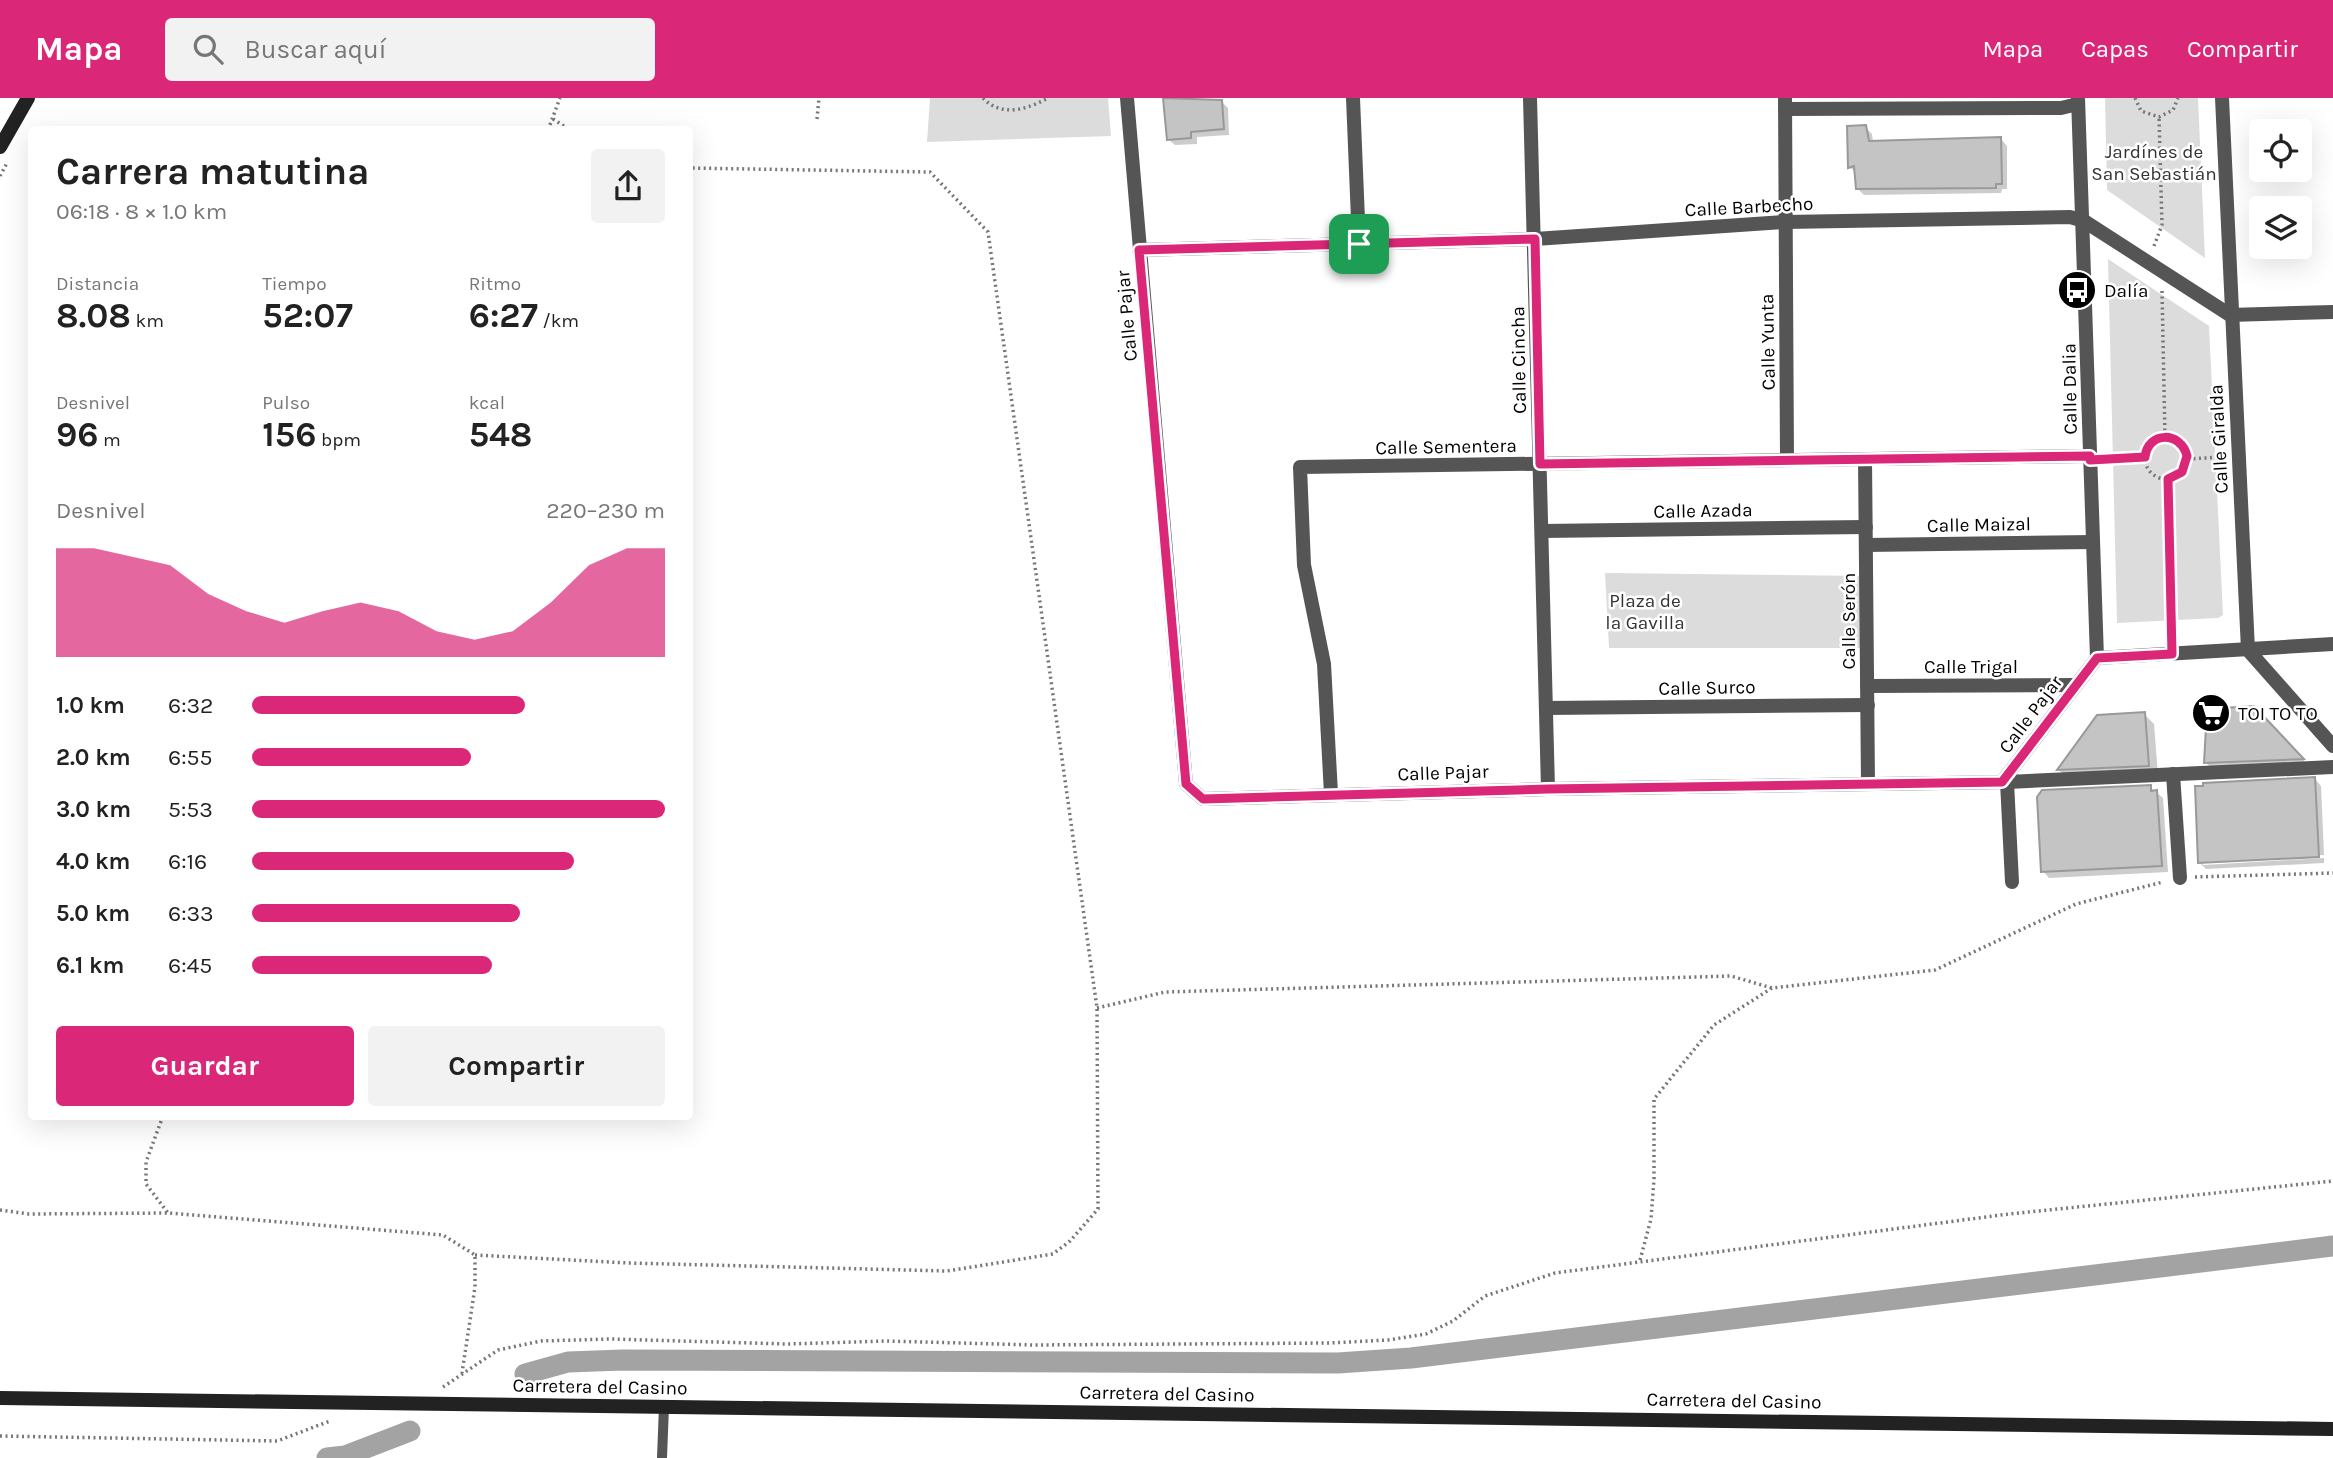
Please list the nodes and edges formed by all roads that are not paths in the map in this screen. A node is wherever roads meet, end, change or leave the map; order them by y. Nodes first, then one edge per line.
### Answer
1 (28, 98) edge
2 (1127, 98) edge
3 (1353, 98) edge
4 (1530, 98) edge
5 (2222, 98) edge
6 (2078, 101) edge
7 (1785, 103) edge
8 (1945, 103) edge
9 (0, 147) edge
10 (2084, 221) junction
11 (1784, 222) junction
12 (1535, 239) junction
13 (1359, 244) junction
14 (1139, 250) junction
15 (2333, 312) edge
16 (2230, 315) junction
17 (2090, 458) junction
18 (1866, 459) junction
19 (1787, 460) junction
20 (1540, 464) junction
21 (1866, 527) junction
22 (1542, 531) junction
23 (2093, 542) junction
24 (1866, 545) junction
25 (2333, 644) edge
26 (2248, 650) junction
27 (2097, 658) junction
28 (1867, 685) junction
29 (2076, 685) junction
30 (1868, 705) junction
31 (1546, 708) junction
32 (2333, 746) edge
33 (2333, 767) edge
34 (2173, 774) junction
35 (2004, 782) junction
36 (1868, 783) junction
37 (1548, 789) junction
38 (1331, 794) junction
39 (2180, 878) road end
40 (2012, 882) dead end
41 (0, 1398) edge
42 (664, 1406) junction
43 (2333, 1429) edge
44 (662, 1458) edge

1 - 9 street
2 - 14 street, Calle Pajar
3 - 13 street
4 - 12 street, Calle Cincha
5 - 16 street, Calle Giralda
6 - 8 street
6 - 10 street, Calle Dalia
7 - 8 street
7 - 11 street, Calle Yunta
10 - 11 street, Calle Barbecho
10 - 16 street, Calle Barbecho
10 - 17 street, Calle Dalia
11 - 12 street, Calle Barbecho
11 - 19 street, Calle Yunta
12 - 13 street, Calle Barbecho
12 - 20 street, Calle Cincha
13 - 14 street, Calle Barbecho
14 - 38 street, Calle Pajar
15 - 16 street
16 - 26 street, Calle Giralda
17 - 18 street, Calle Sementera
17 - 23 street, Calle Dalia
18 - 19 street, Calle Sementera
18 - 21 street, Calle Serón
19 - 20 street, Calle Sementera
20 - 22 street, Calle Cincha
20 - 38 street, Calle Sementera
21 - 22 street, Calle Azada
21 - 24 street, Calle Serón
22 - 31 street, Calle Cincha
23 - 24 street, Calle Maizal
23 - 27 street, Calle Dalia
24 - 28 street, Calle Serón
25 - 26 street
26 - 27 street
26 - 32 street
27 - 29 street, Calle Pajar
28 - 29 street, Calle Trigal
28 - 30 street, Calle Serón
29 - 35 street, Calle Pajar
30 - 31 street, Calle Surco
30 - 36 street, Calle Serón
31 - 37 street, Calle Cincha
33 - 34 street
34 - 35 street
34 - 39 street
35 - 36 street, Calle Pajar
35 - 40 street
36 - 37 street, Calle Pajar
37 - 38 street, Calle Pajar
41 - 42 street, Carretera del Casino
42 - 43 street, Carretera del Casino
42 - 44 lane

